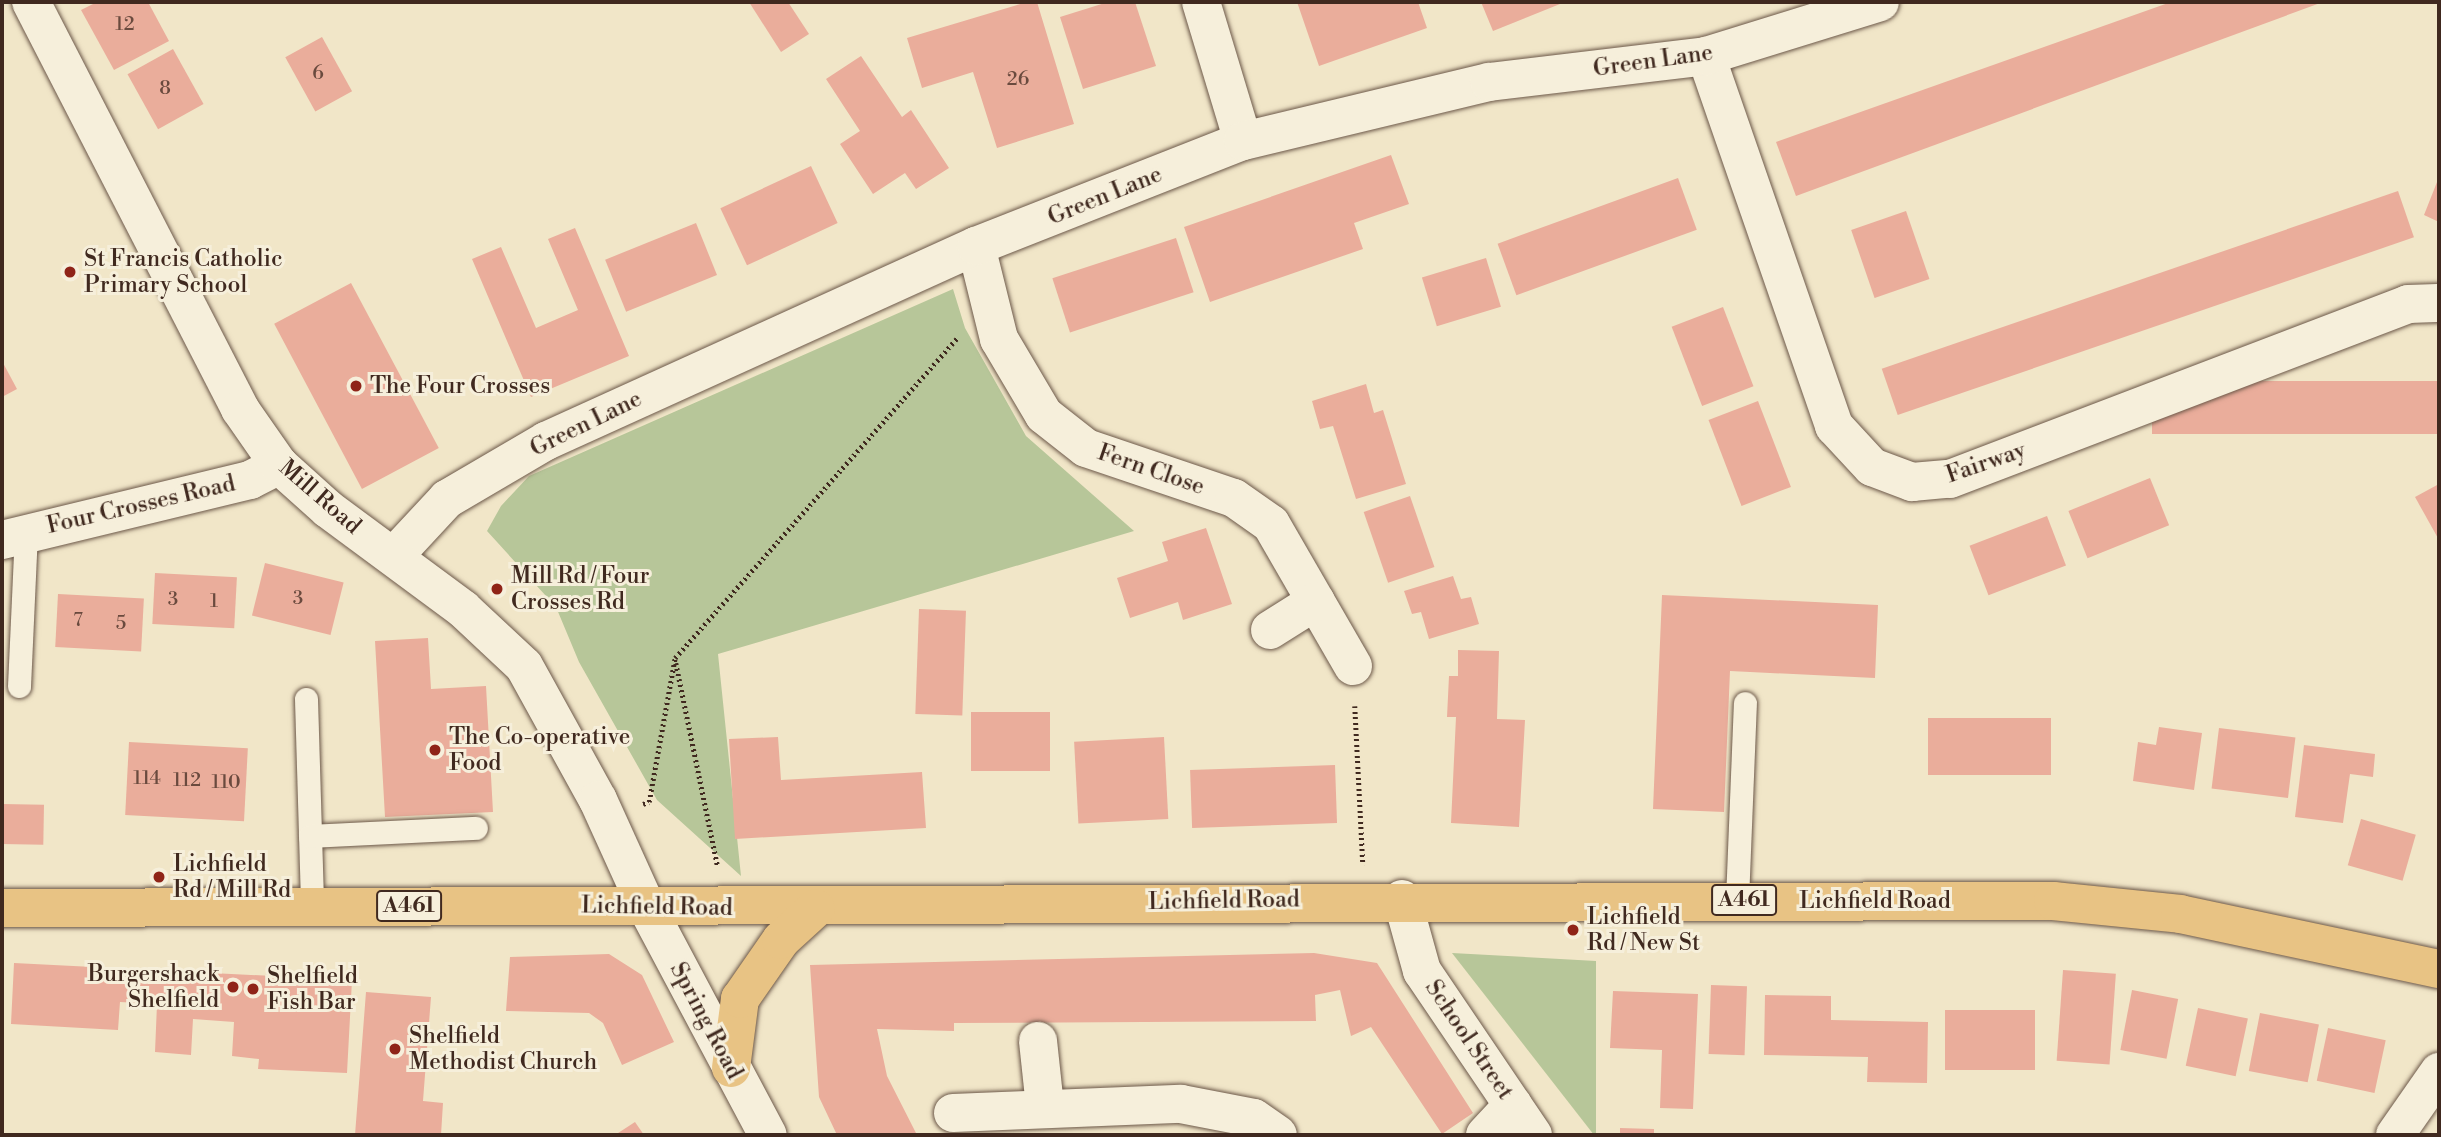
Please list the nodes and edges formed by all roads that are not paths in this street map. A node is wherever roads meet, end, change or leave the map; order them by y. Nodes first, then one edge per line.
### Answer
1 (31, 2) edge
2 (1201, 2) edge
3 (1881, 2) edge
4 (1706, 56) junction
5 (1243, 141) junction
6 (976, 246) junction
7 (2439, 303) edge
8 (279, 465) junction
9 (14, 536) edge
10 (394, 556) junction
11 (1316, 601) junction
12 (1270, 630) dead end
13 (1353, 666) road end
14 (19, 685) dead end
15 (306, 699) dead end
16 (1745, 702) dead end
17 (476, 828) dead end
18 (310, 836) junction
19 (1402, 899) junction
20 (1737, 901) junction
21 (646, 906) junction
22 (312, 907) junction
23 (2, 908) edge
24 (816, 908) junction
25 (2439, 969) edge
26 (1038, 1041) dead end
27 (731, 1069) junction
28 (2439, 1072) edge
29 (1045, 1106) junction
30 (953, 1113) dead end
31 (1523, 1120) edge
32 (768, 1135) edge
33 (1279, 1135) edge
34 (1485, 1135) edge
35 (2395, 1135) edge

1 - 8 street, Mill Road
2 - 5 street
3 - 4 street, Green Lane
4 - 5 street, Green Lane
4 - 7 street, Fairway
5 - 6 street, Green Lane
6 - 10 street, Green Lane
6 - 11 street, Fern Close
8 - 9 street, Four Crosses Road
8 - 10 street, Mill Road
9 - 14 lane
10 - 21 street, Mill Road
11 - 12 street
11 - 13 street, Fern Close
15 - 18 lane
16 - 20 lane
17 - 18 lane
18 - 22 lane
19 - 20 highway, Lichfield Road / A461
19 - 24 highway, Lichfield Road / A461
19 - 31 street, School Street
20 - 25 highway, Lichfield Road / A461
21 - 22 highway, Lichfield Road / A461
21 - 24 highway, Lichfield Road / A461
21 - 27 street, Spring Road
22 - 23 highway, Lichfield Road / A461
24 - 27 highway
26 - 29 street
27 - 32 street, Spring Road
28 - 35 street
29 - 30 street
29 - 33 street
31 - 34 street

